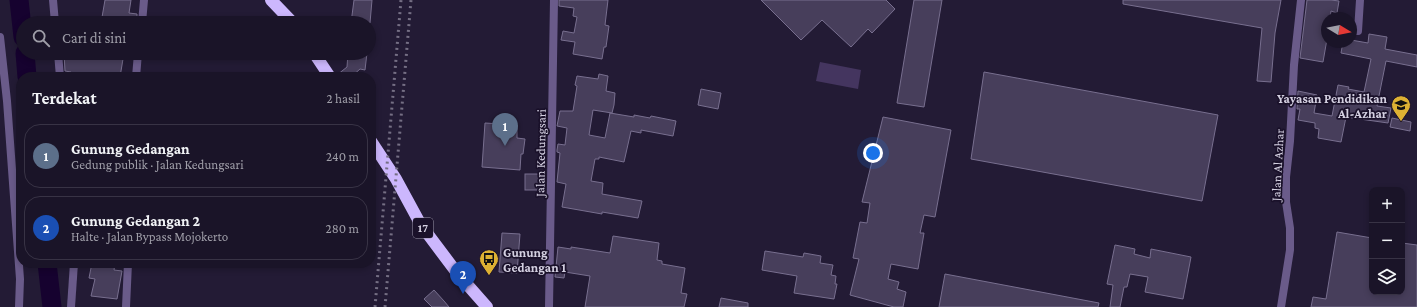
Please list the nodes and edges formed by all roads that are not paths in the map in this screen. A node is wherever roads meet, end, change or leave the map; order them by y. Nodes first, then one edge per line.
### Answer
1 (53, 0) edge
2 (144, 0) edge
3 (271, 0) edge
4 (554, 0) edge
5 (1300, 0) edge
6 (1360, 0) edge
7 (54, 16) edge
8 (143, 16) edge
9 (286, 16) edge
10 (1358, 31) dead end
11 (0, 37) edge
12 (59, 60) edge
13 (137, 60) edge
14 (319, 60) edge
15 (60, 72) edge
16 (136, 72) edge
17 (327, 72) edge
18 (3, 101) edge
19 (376, 149) edge
20 (16, 237) edge
21 (19, 268) edge
22 (74, 268) edge
23 (128, 268) edge
24 (18, 307) edge
25 (71, 307) edge
26 (126, 307) edge
27 (487, 307) edge
28 (549, 307) edge
29 (1281, 307) edge

1 - 7 street
2 - 8 street
3 - 9 highway
4 - 28 street, Jalan Kedungsari
5 - 29 street, Jalan Al Azhar
6 - 10 street
11 - 18 street
12 - 15 street
13 - 16 street
14 - 17 highway
18 - 20 street
19 - 27 highway, 17
21 - 24 street
22 - 25 street
23 - 26 street

